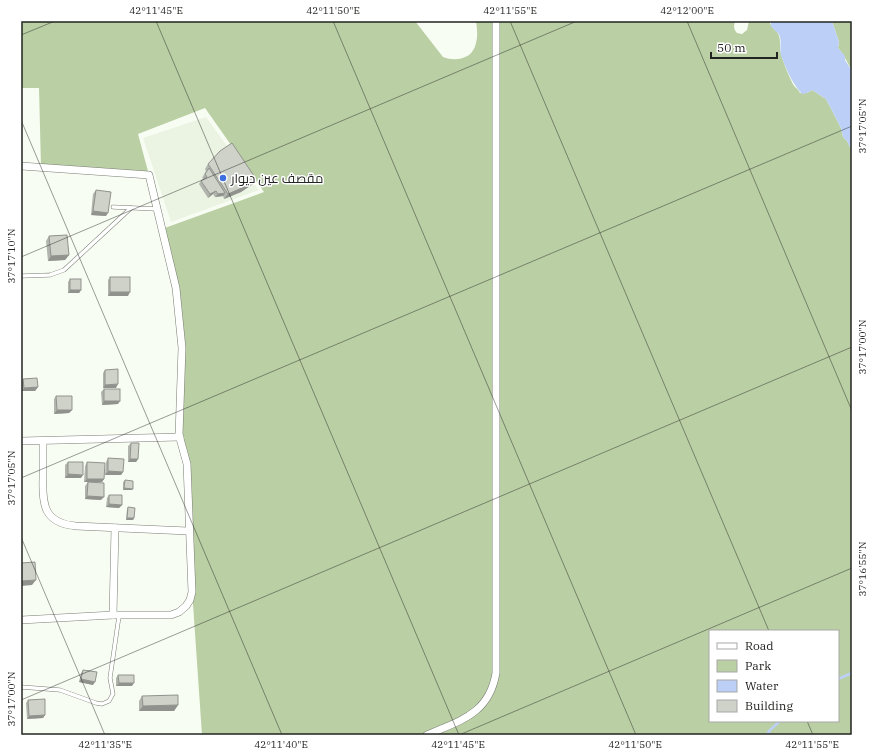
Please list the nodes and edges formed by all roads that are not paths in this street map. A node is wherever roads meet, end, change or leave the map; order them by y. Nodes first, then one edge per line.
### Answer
1 (496, 21) edge
2 (21, 166) edge
3 (113, 207) dead end
4 (131, 208) junction
5 (157, 209) junction
6 (21, 276) edge
7 (180, 437) junction
8 (21, 441) edge
9 (43, 441) junction
10 (115, 528) junction
11 (188, 531) junction
12 (116, 615) junction
13 (21, 620) edge
14 (21, 687) edge
15 (427, 735) edge

1 - 15 street
2 - 5 street
3 - 4 lane
4 - 5 lane
4 - 6 lane
5 - 7 street
7 - 9 street
7 - 11 street
8 - 9 street
9 - 10 street
10 - 11 street
10 - 12 street
11 - 12 street
12 - 13 street
12 - 14 lane

